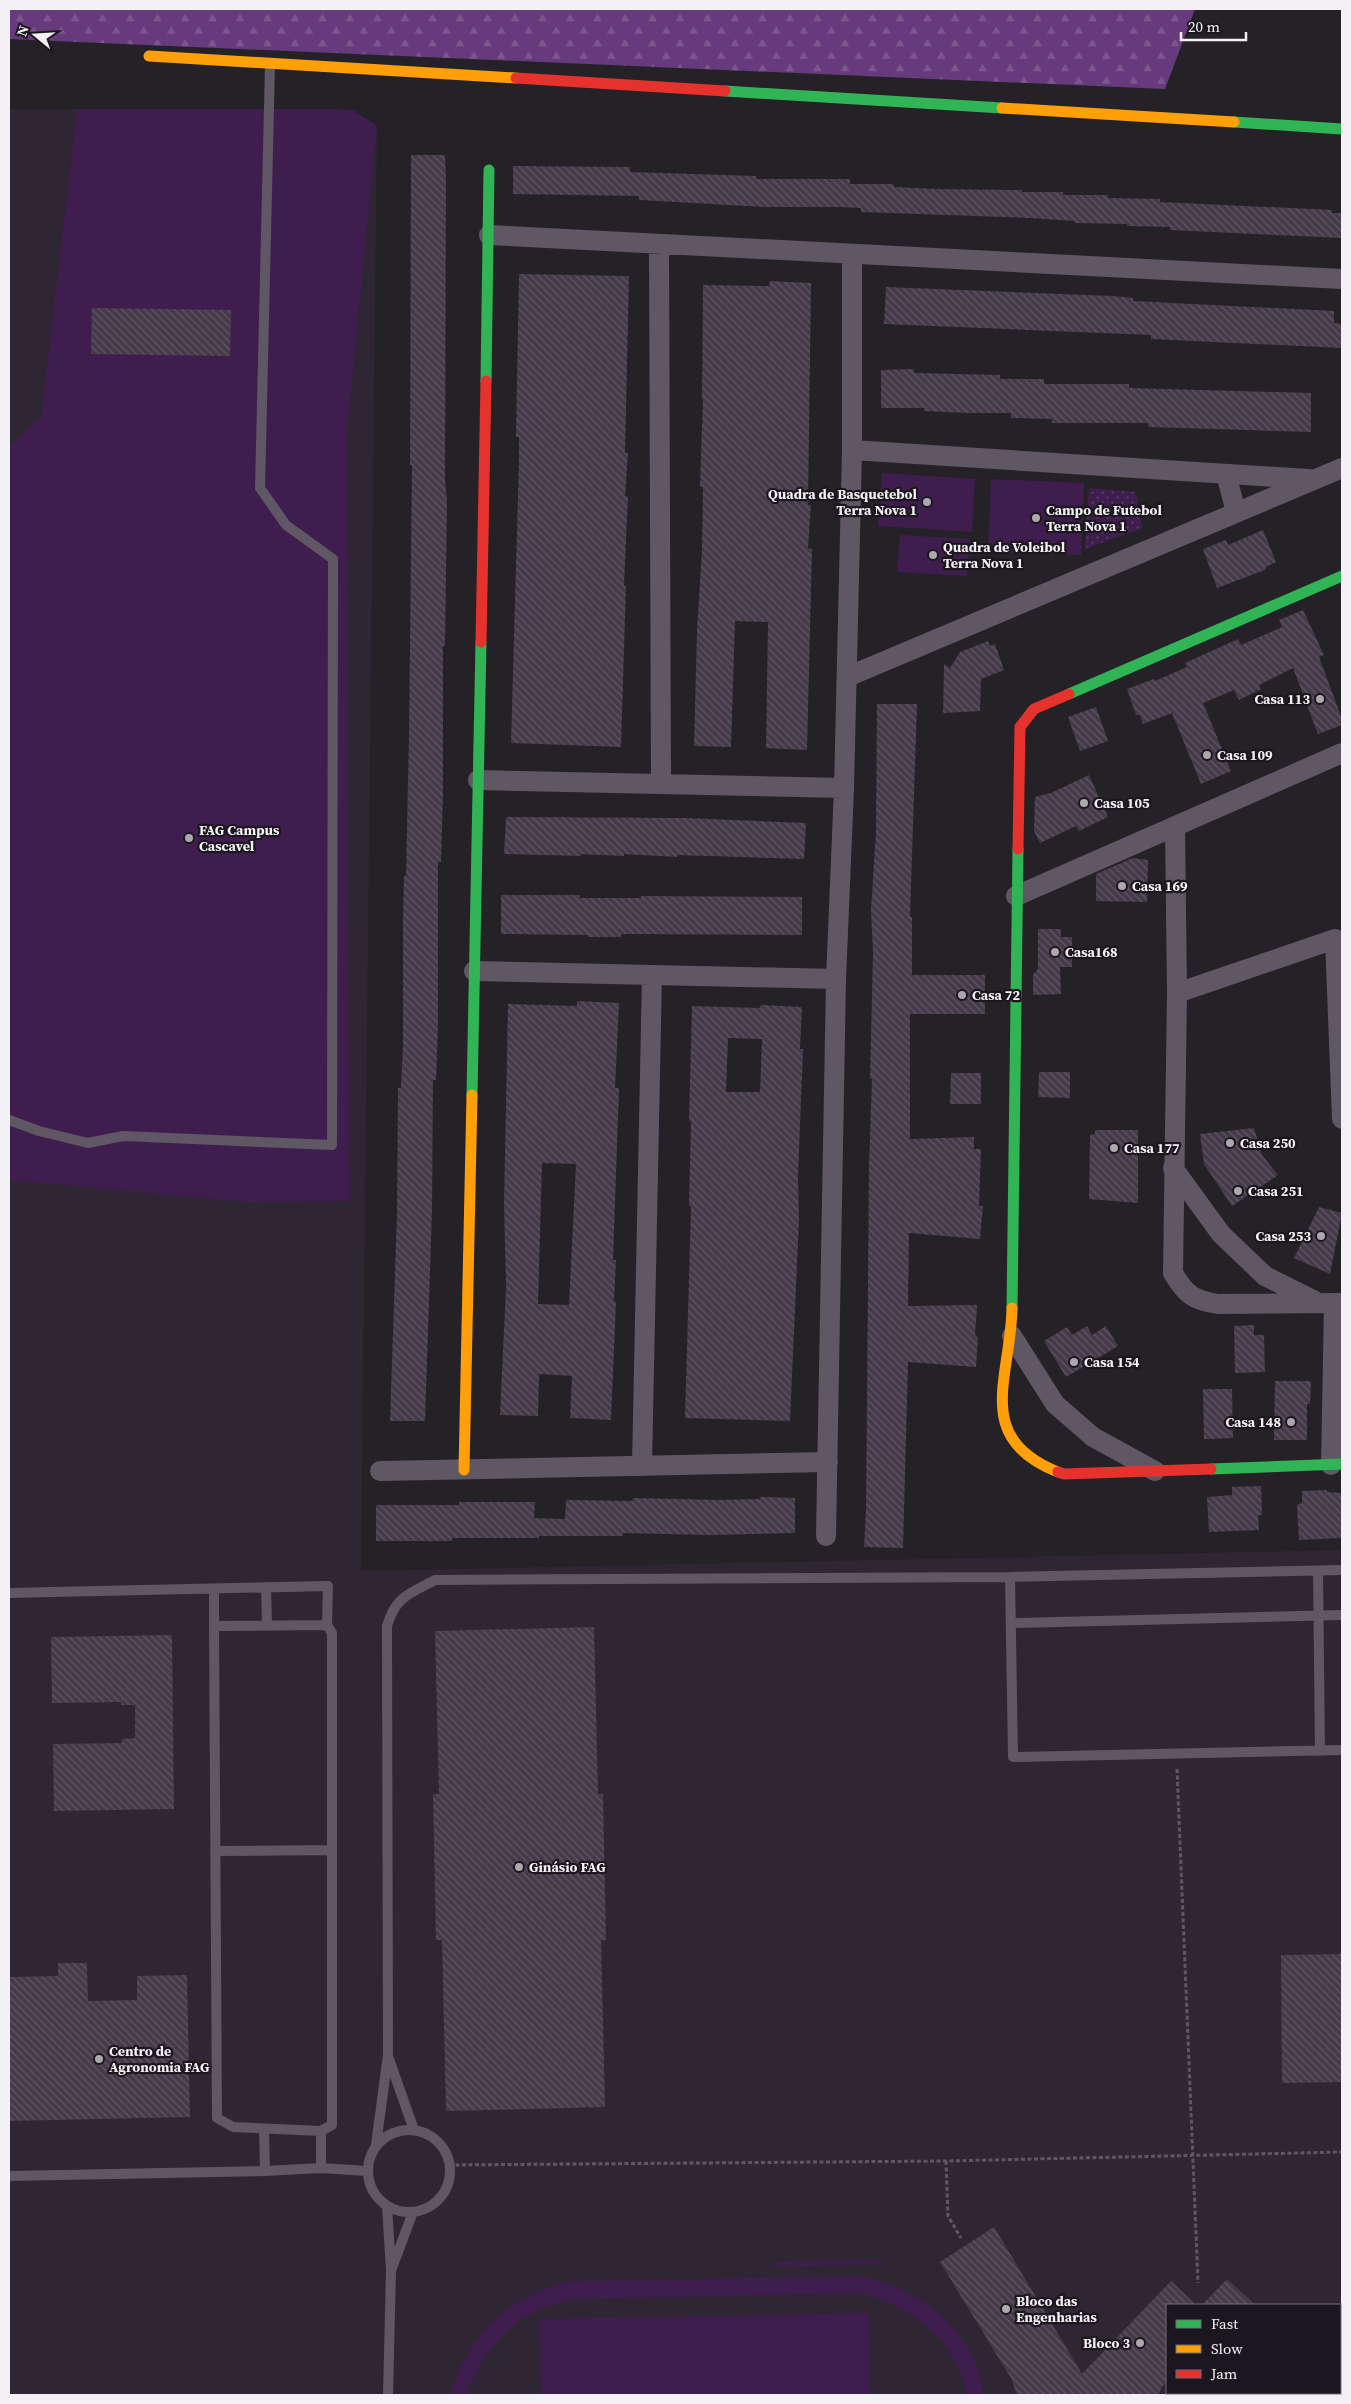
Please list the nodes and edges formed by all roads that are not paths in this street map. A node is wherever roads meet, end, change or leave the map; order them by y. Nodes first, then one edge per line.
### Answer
1 (148, 56) dead end
2 (270, 64) junction
3 (1342, 129) edge
4 (489, 170) dead end
5 (490, 235) junction
6 (660, 244) junction
7 (852, 254) junction
8 (1342, 279) edge
9 (852, 450) junction
10 (1342, 468) edge
11 (1226, 474) junction
12 (1314, 480) junction
13 (1236, 512) junction
14 (1342, 576) edge
15 (846, 677) junction
16 (1337, 758) edge
17 (478, 780) junction
18 (661, 783) junction
19 (844, 788) junction
20 (1175, 826) junction
21 (1016, 896) junction
22 (1339, 941) edge
23 (474, 971) junction
24 (652, 975) junction
25 (836, 979) junction
26 (1177, 993) junction
27 (1342, 1119) edge
28 (9, 1120) edge
29 (1173, 1168) junction
30 (1332, 1303) edge
31 (1012, 1336) junction
32 (828, 1462) junction
33 (1337, 1464) edge
34 (642, 1466) junction
35 (464, 1470) junction
36 (380, 1472) dead end
37 (1157, 1472) junction
38 (826, 1536) dead end
39 (1342, 1570) edge
40 (1318, 1571) junction
41 (1010, 1577) junction
42 (266, 1587) junction
43 (214, 1589) junction
44 (9, 1593) edge
45 (1342, 1615) edge
46 (1318, 1616) junction
47 (1011, 1623) junction
48 (326, 1625) junction
49 (214, 1626) junction
50 (266, 1626) junction
51 (1342, 1750) edge
52 (1320, 1751) junction
53 (332, 1850) junction
54 (215, 1851) junction
55 (388, 2056) junction
56 (264, 2130) junction
57 (414, 2130) junction
58 (321, 2131) junction
59 (376, 2145) junction
60 (321, 2168) junction
61 (367, 2171) junction
62 (265, 2172) junction
63 (9, 2176) edge
64 (387, 2206) junction
65 (413, 2212) junction
66 (390, 2272) junction
67 (388, 2395) edge

1 - 2 street
2 - 3 street
2 - 28 lane
4 - 5 street
5 - 6 street
5 - 17 street
6 - 7 street
6 - 18 street
7 - 8 street
7 - 9 street
9 - 11 street
9 - 15 street
10 - 12 street
11 - 12 street
11 - 13 street
12 - 13 street
13 - 15 street
14 - 21 street
15 - 19 street
16 - 20 street
17 - 18 street
17 - 23 street
18 - 19 street
19 - 25 street
20 - 21 street
20 - 26 street
21 - 31 street
22 - 26 street
22 - 27 street
23 - 24 street
23 - 35 street
24 - 25 street
24 - 34 street
25 - 32 street
26 - 29 street
29 - 30 street
29 - 30 street
30 - 33 street
31 - 37 street
31 - 37 street
32 - 34 street
32 - 38 street
33 - 37 street
34 - 35 street
35 - 36 street
39 - 40 lane
40 - 41 lane
40 - 46 lane
41 - 47 lane
41 - 55 lane
42 - 43 lane
42 - 48 lane
42 - 50 lane
43 - 44 lane
43 - 49 lane
45 - 46 lane
46 - 47 lane
46 - 52 lane
47 - 52 lane
48 - 50 lane
48 - 53 lane
49 - 50 lane
49 - 54 lane
51 - 52 lane
53 - 54 lane
53 - 58 lane
54 - 56 lane
55 - 57 lane
55 - 59 lane
56 - 58 lane
56 - 62 lane
57 - 59 lane
57 - 65 lane
58 - 60 lane
59 - 61 lane
60 - 61 lane
60 - 62 lane
61 - 64 lane
62 - 63 lane
64 - 65 lane
64 - 66 lane
65 - 66 lane
66 - 67 lane

